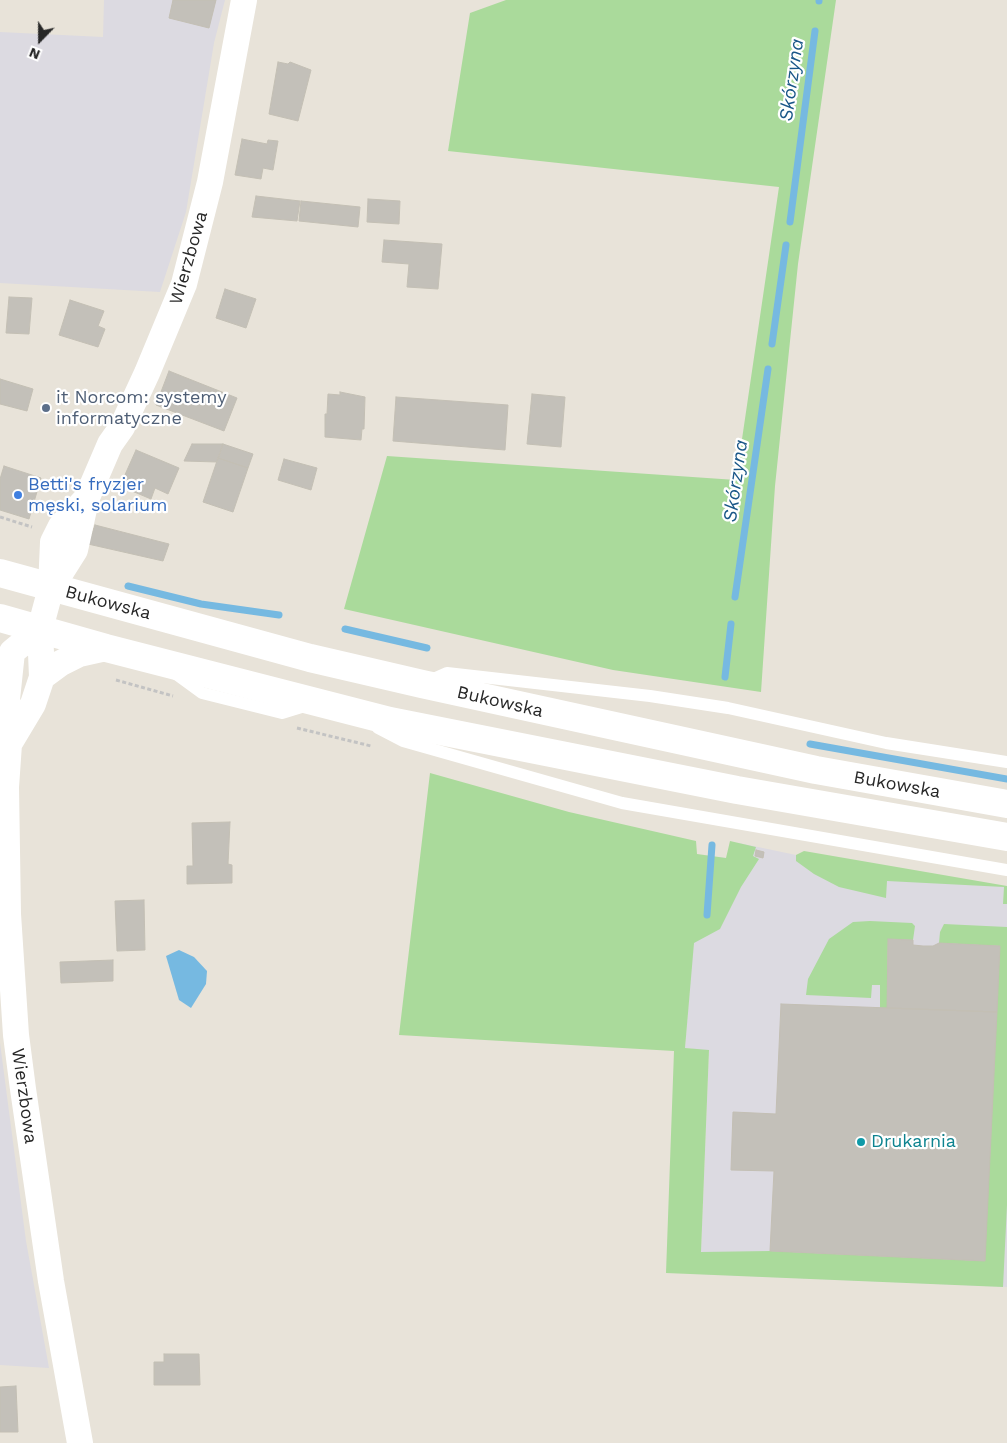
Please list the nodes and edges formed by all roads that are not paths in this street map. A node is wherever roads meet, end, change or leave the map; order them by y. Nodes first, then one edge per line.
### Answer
1 (244, 0) edge
2 (0, 573) edge
3 (51, 588) junction
4 (0, 618) edge
5 (40, 629) junction
6 (106, 648) junction
7 (42, 677) junction
8 (422, 684) junction
9 (347, 711) junction
10 (9, 744) junction
11 (1007, 762) edge
12 (1007, 804) edge
13 (1007, 837) edge
14 (3, 866) edge
15 (1007, 870) edge
16 (7, 1001) edge
17 (80, 1443) edge

1 - 3 street, Wierzbowa
2 - 3 main road, Bukowska
3 - 5 street, Wierzbowa
3 - 8 main road, Bukowska
4 - 5 main road, Bukowska
5 - 6 main road, Bukowska
5 - 7 street, Wierzbowa
5 - 10 street, Wierzbowa
6 - 7 street
6 - 9 main road, Bukowska
7 - 10 street, Wierzbowa
8 - 11 lane
8 - 12 main road, Bukowska
9 - 13 main road, Bukowska
9 - 15 lane
10 - 14 street, Wierzbowa
14 - 16 street, Wierzbowa
16 - 17 street, Wierzbowa

